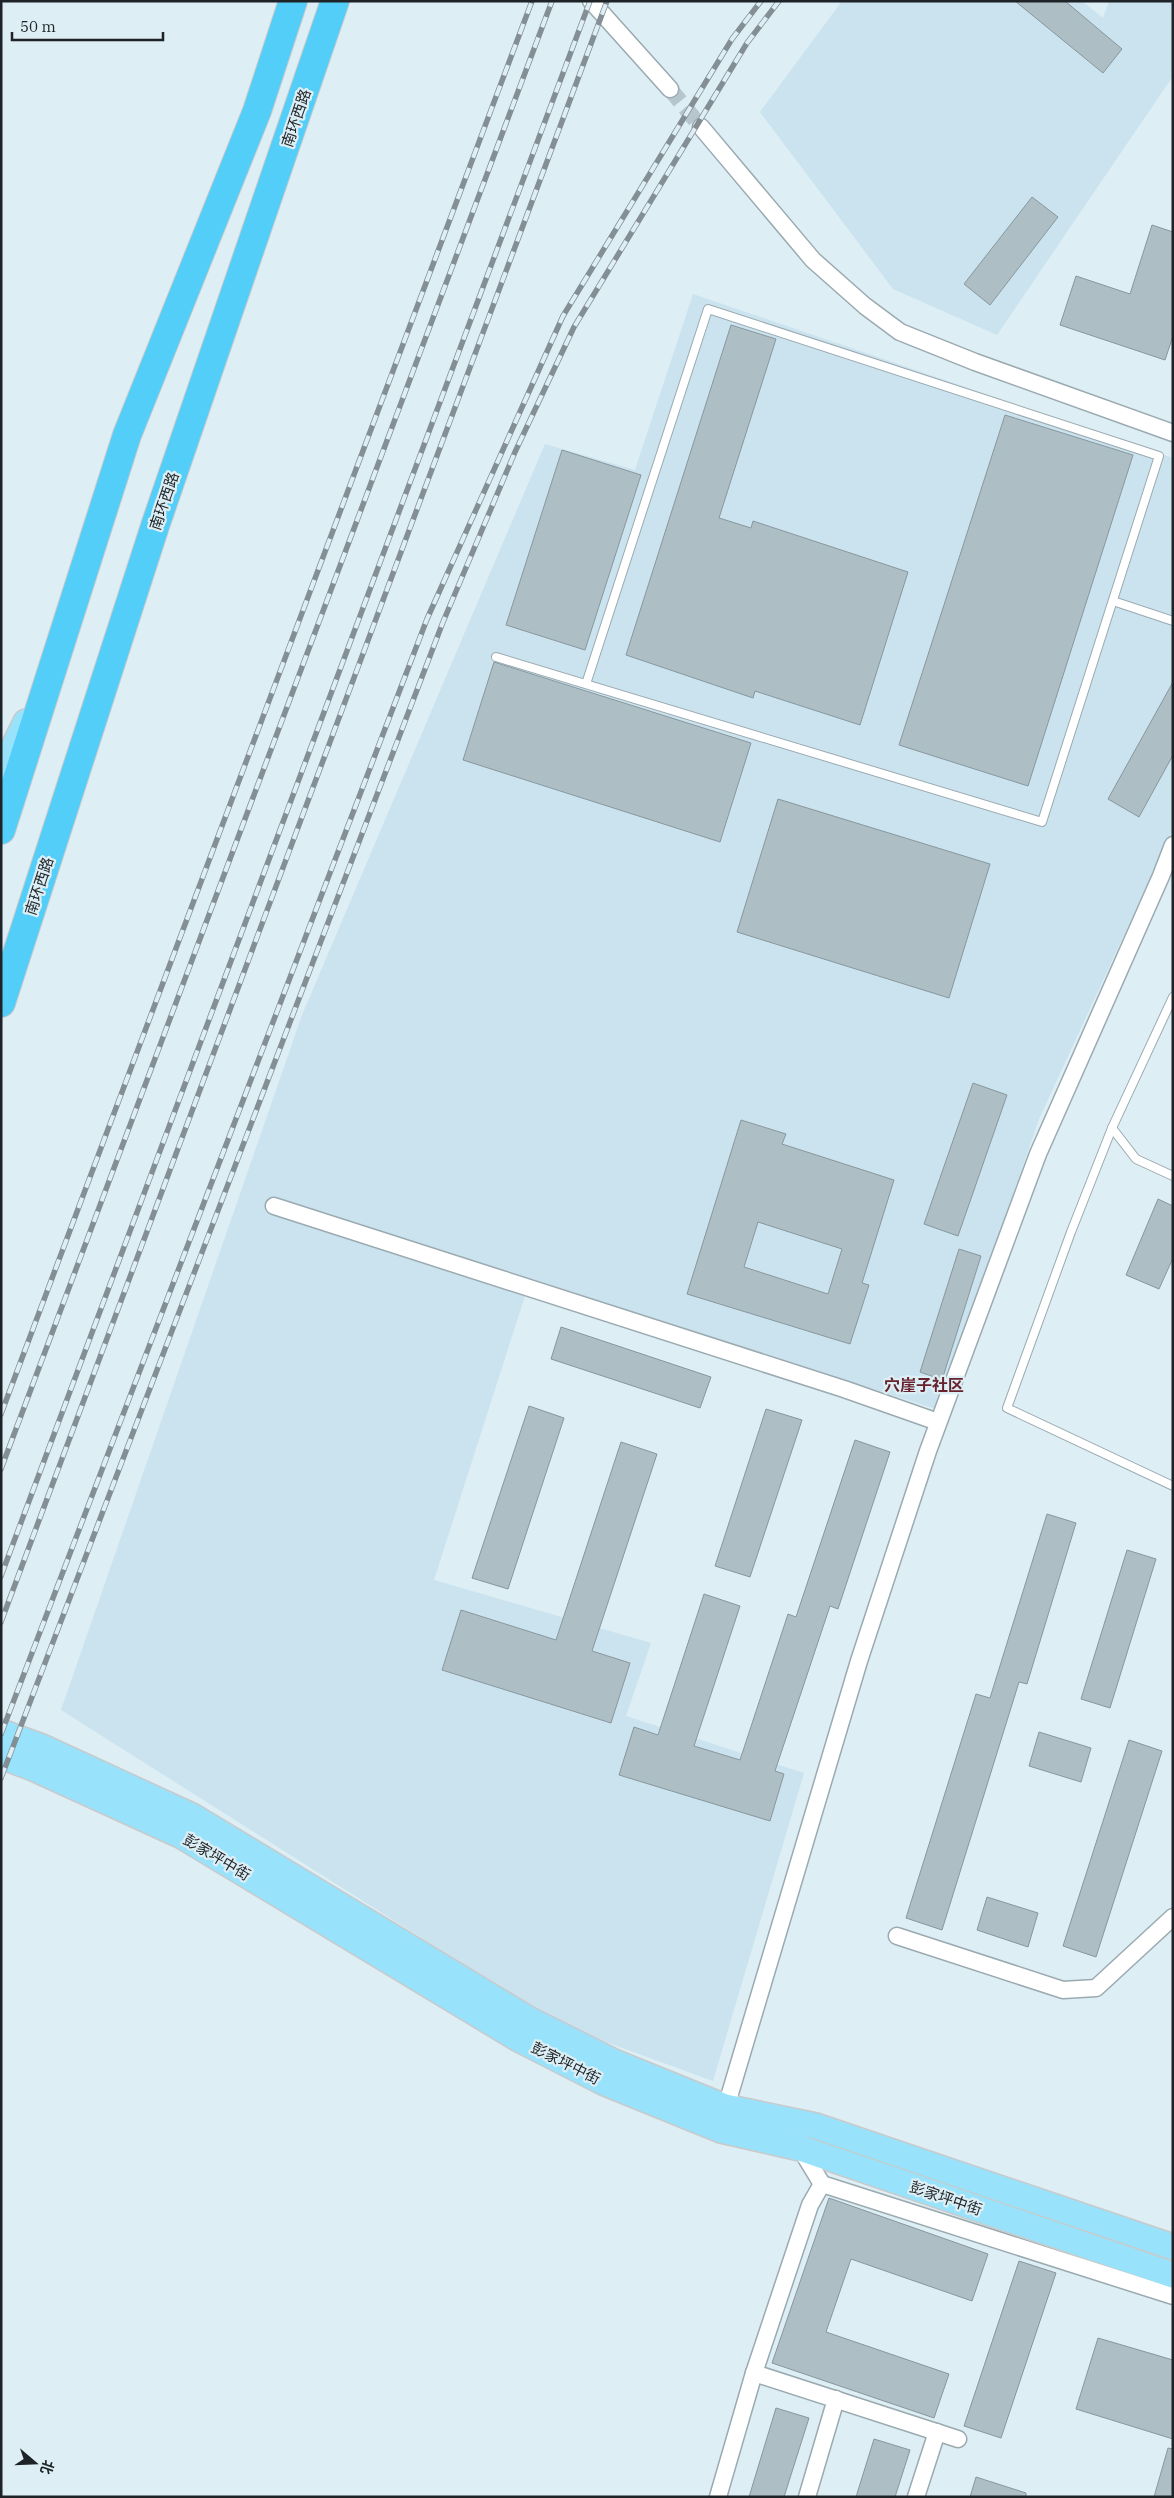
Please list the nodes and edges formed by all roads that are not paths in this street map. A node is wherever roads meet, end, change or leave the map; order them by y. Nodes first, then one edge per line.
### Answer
1 (293, 1) edge
2 (335, 1) edge
3 (591, 1) edge
4 (670, 89) tunnel mouth
5 (701, 127) tunnel mouth
6 (1173, 433) edge
7 (1113, 601) junction
8 (1173, 621) edge
9 (496, 656) dead end
10 (49, 677) junction
11 (586, 684) junction
12 (1, 773) edge
13 (1, 830) edge
14 (1173, 845) edge
15 (1173, 997) edge
16 (1, 1003) edge
17 (1112, 1128) junction
18 (1173, 1176) edge
19 (274, 1206) dead end
20 (938, 1422) junction
21 (1173, 1486) edge
22 (1, 1732) edge
23 (1, 1756) edge
24 (1173, 1917) edge
25 (897, 1936) dead end
26 (723, 2119) junction
27 (800, 2148) junction
28 (822, 2184) junction
29 (1173, 2247) edge
30 (1173, 2275) edge
31 (1173, 2296) edge
32 (754, 2373) junction
33 (836, 2399) junction
34 (937, 2432) junction
35 (958, 2439) dead end
36 (718, 2497) edge
37 (807, 2497) edge
38 (916, 2497) edge

1 - 10 highway
2 - 16 highway, 南环西路
3 - 4 street
5 - 6 street
7 - 8 lane
7 - 11 lane
7 - 11 lane
9 - 11 lane
10 - 12 main road
10 - 13 highway
14 - 20 street
15 - 17 lane
17 - 18 lane
17 - 21 lane
19 - 20 street
20 - 26 street
22 - 26 main road, 彭家坪中街
23 - 26 main road, 彭家坪中街
24 - 25 street
26 - 27 main road, 彭家坪中街
26 - 29 main road, 彭家坪中街
27 - 28 street
27 - 30 main road, 彭家坪中街
28 - 31 street
28 - 32 street
32 - 33 street
32 - 36 street
33 - 34 street
33 - 37 street
34 - 35 street
34 - 38 street

